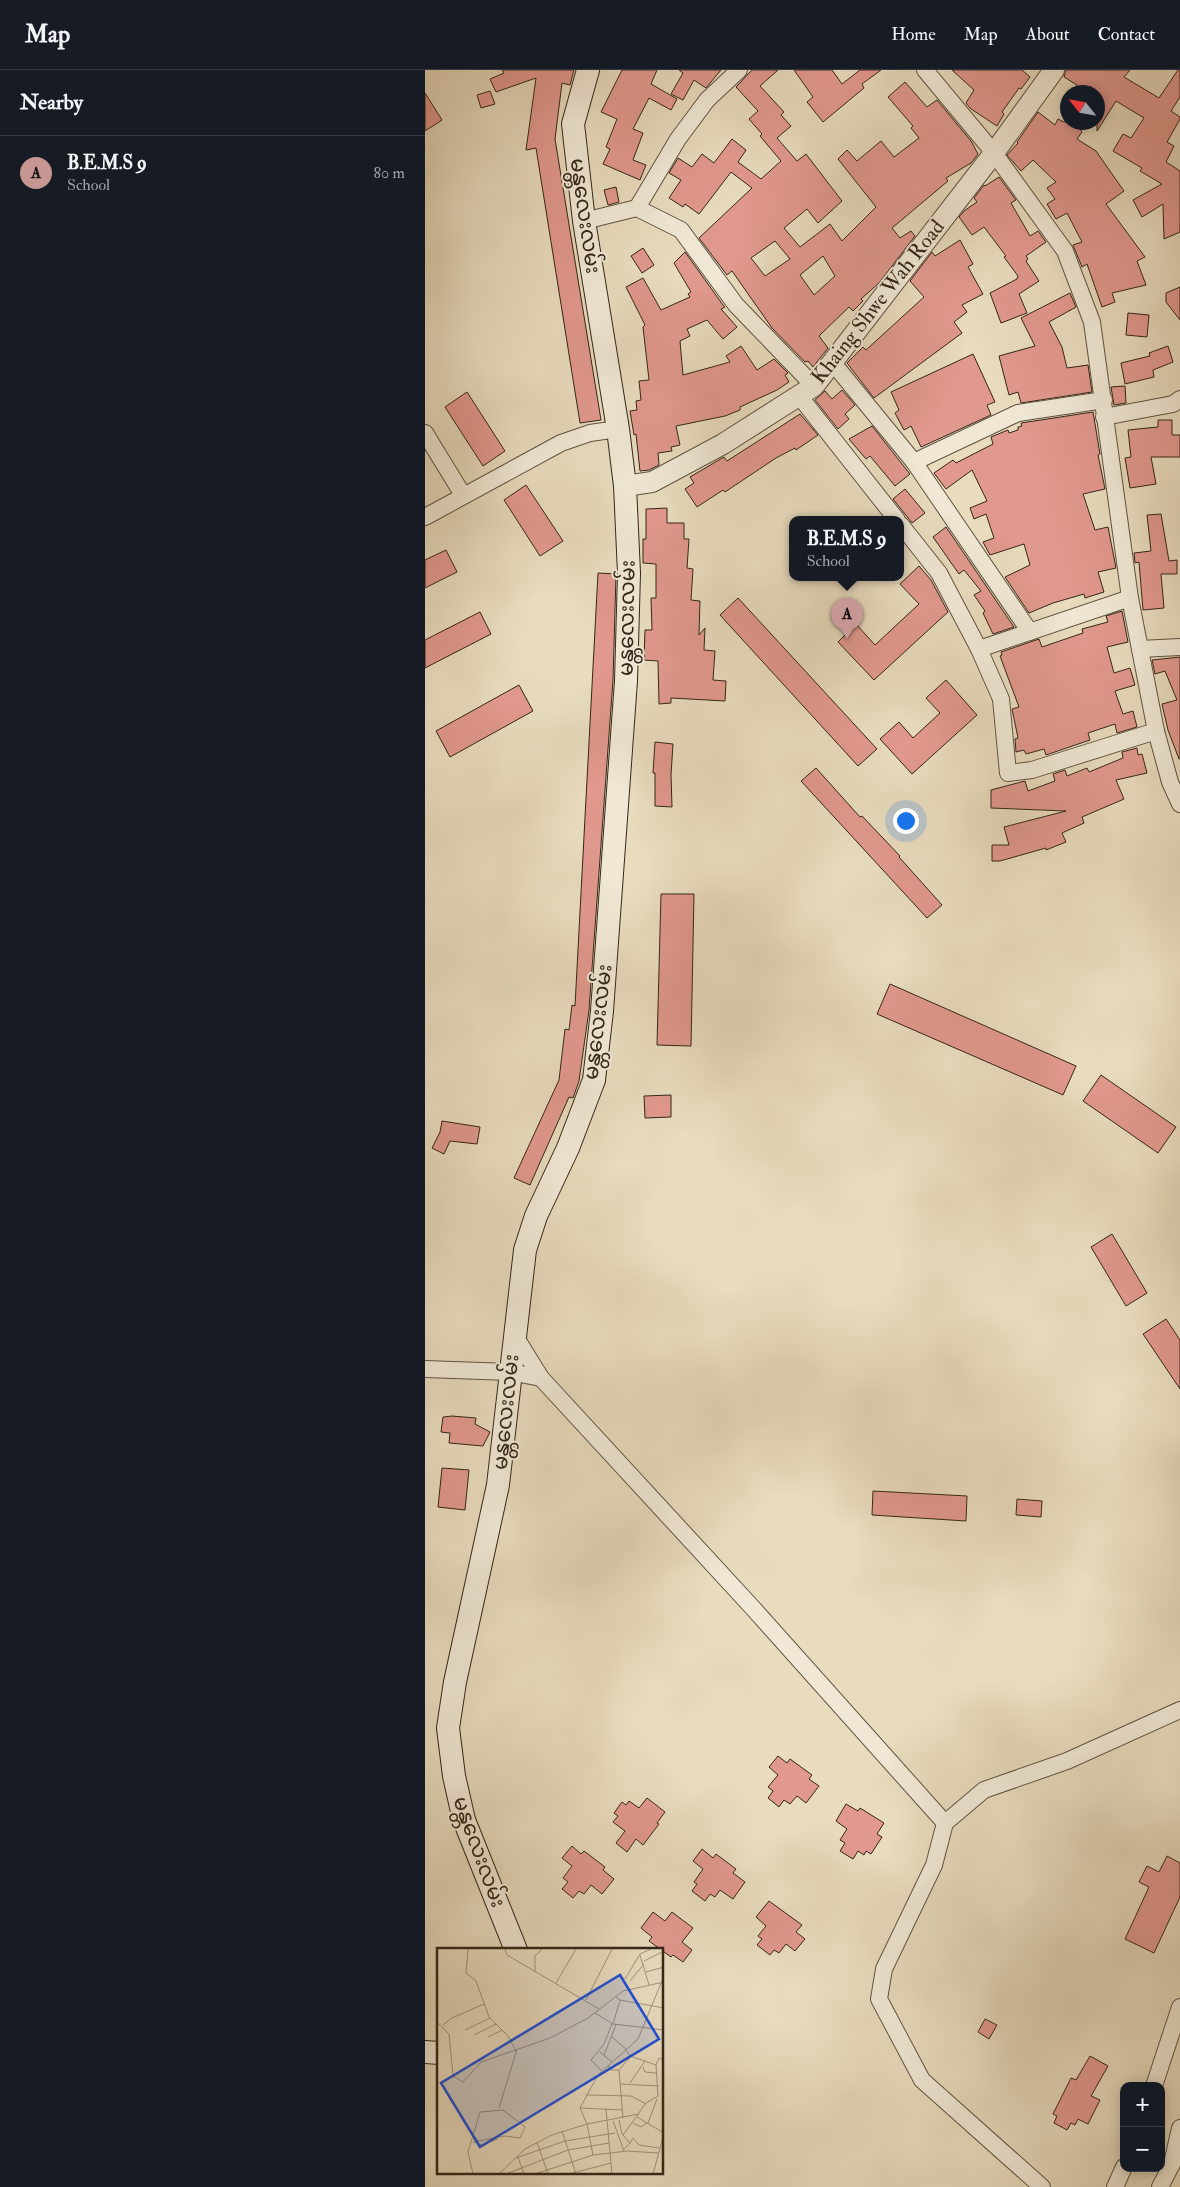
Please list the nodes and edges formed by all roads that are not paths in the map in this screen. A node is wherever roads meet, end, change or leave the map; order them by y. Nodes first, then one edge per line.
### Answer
1 (588, 70) edge
2 (739, 70) edge
3 (925, 70) edge
4 (1054, 70) edge
5 (994, 153) junction
6 (637, 208) junction
7 (584, 221) junction
8 (833, 363) junction
9 (807, 391) junction
10 (1180, 399) edge
11 (1104, 400) junction
12 (1104, 417) junction
13 (618, 429) junction
14 (425, 433) edge
15 (914, 462) junction
16 (625, 486) junction
17 (463, 495) junction
18 (894, 516) edge
19 (425, 517) edge
20 (904, 529) edge
21 (1130, 598) junction
22 (1030, 632) junction
23 (1180, 647) edge
24 (979, 649) junction
25 (1139, 649) junction
26 (1156, 730) junction
27 (1180, 804) edge
28 (515, 1336) junction
29 (425, 1369) edge
30 (510, 1372) junction
31 (541, 1378) junction
32 (1180, 1710) edge
33 (945, 1823) junction
34 (515, 1948) edge
35 (1180, 2007) edge
36 (1155, 2082) edge
37 (1180, 2128) edge
38 (1122, 2172) edge
39 (1042, 2187) edge
40 (1115, 2187) edge
41 (1160, 2187) edge

1 - 7 main road, မန္တလေးလမ်း
2 - 6 street
3 - 5 street
4 - 5 street, Khaing Shwe Wah Road
5 - 8 street, Khaing Shwe Wah Road
5 - 11 street
6 - 7 street
6 - 9 street
7 - 13 main road, မန္တလေးလမ်း
8 - 9 street, Khaing Shwe Wah Road
8 - 15 street
9 - 16 street, Khaing Shwe Wah Road
9 - 18 street
10 - 12 street
11 - 12 street
11 - 15 street
12 - 21 street
13 - 16 main road, မန္တလေးလမ်း
13 - 17 street
14 - 17 street
15 - 22 street
16 - 28 main road, မန္တလေးလမ်း
17 - 19 street
20 - 24 street
21 - 22 street
21 - 25 street
22 - 24 street
23 - 25 street
24 - 26 street
25 - 26 street
26 - 27 street
28 - 30 main road, မန္တလေးလမ်း
28 - 31 street
29 - 30 street
30 - 31 street
30 - 34 main road, မန္တလေးလမ်း
31 - 33 street
32 - 33 street
33 - 39 street
35 - 36 street
37 - 41 street
38 - 40 street

